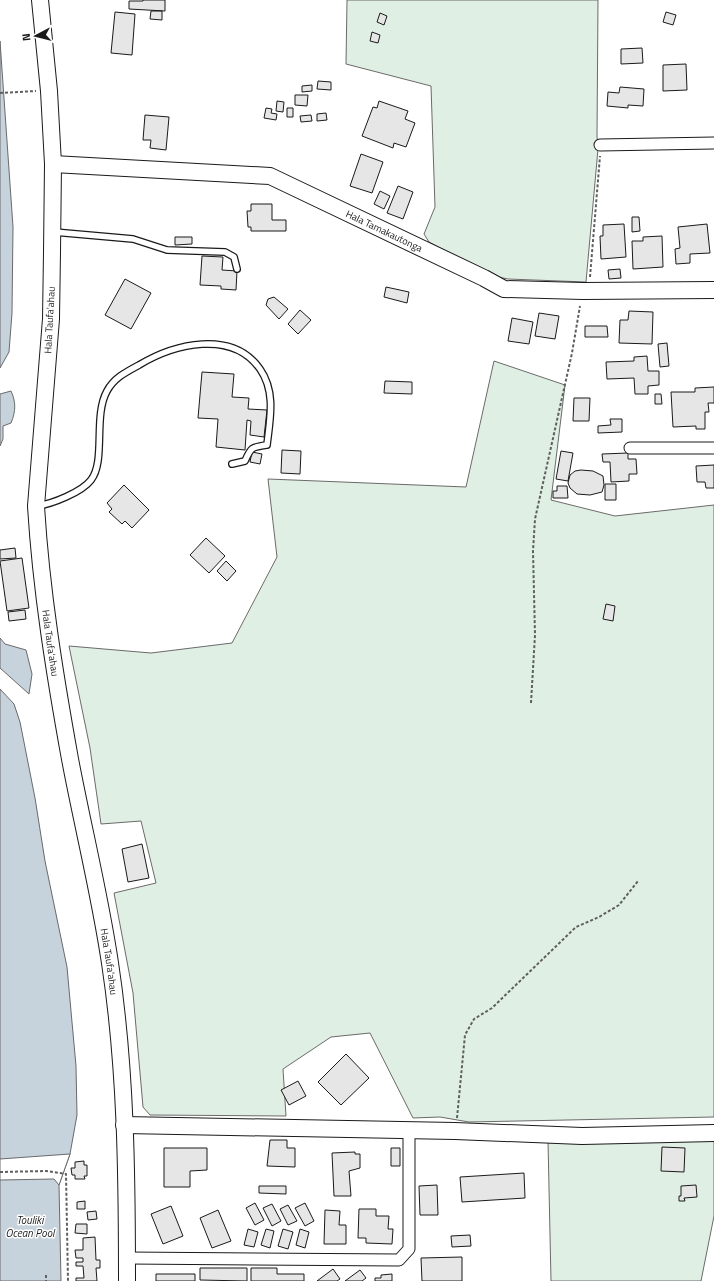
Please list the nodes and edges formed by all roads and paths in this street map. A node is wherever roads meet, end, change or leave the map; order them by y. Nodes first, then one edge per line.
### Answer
1 (40, 0) edge
2 (49, 91) junction
3 (0, 93) edge
4 (714, 143) edge
5 (600, 144) joint
6 (53, 164) junction
7 (52, 232) junction
8 (237, 269) dead end
9 (714, 290) edge
10 (583, 291) junction
11 (630, 448) dead end
12 (714, 448) edge
13 (232, 464) dead end
14 (36, 506) junction
15 (531, 703) dead end
16 (638, 881) dead end
17 (124, 1125) junction
18 (409, 1131) junction
19 (455, 1131) junction
20 (714, 1133) edge
21 (0, 1172) edge
22 (127, 1258) junction
23 (46, 1275) dead end
24 (46, 1281) edge
25 (68, 1281) edge
26 (126, 1281) edge

1 - 2 street, Hala Taufa'ahau
2 - 3 path
2 - 6 street, Hala Taufa'ahau
4 - 5 street
5 - 10 path
6 - 7 street, Hala Taufa'ahau
6 - 10 street, Hala Tamakautonga
7 - 8 lane
7 - 14 street, Hala Taufa'ahau
9 - 10 street, Hala Tamakautonga
10 - 15 path
11 - 12 street
13 - 14 lane
14 - 17 street, Hala Taufa'ahau
16 - 19 path
17 - 18 street
17 - 22 street, Hala Taufa'ahau
18 - 19 street
18 - 22 street
19 - 20 street
21 - 25 path
22 - 26 street, Hala Taufa'ahau
23 - 24 path

